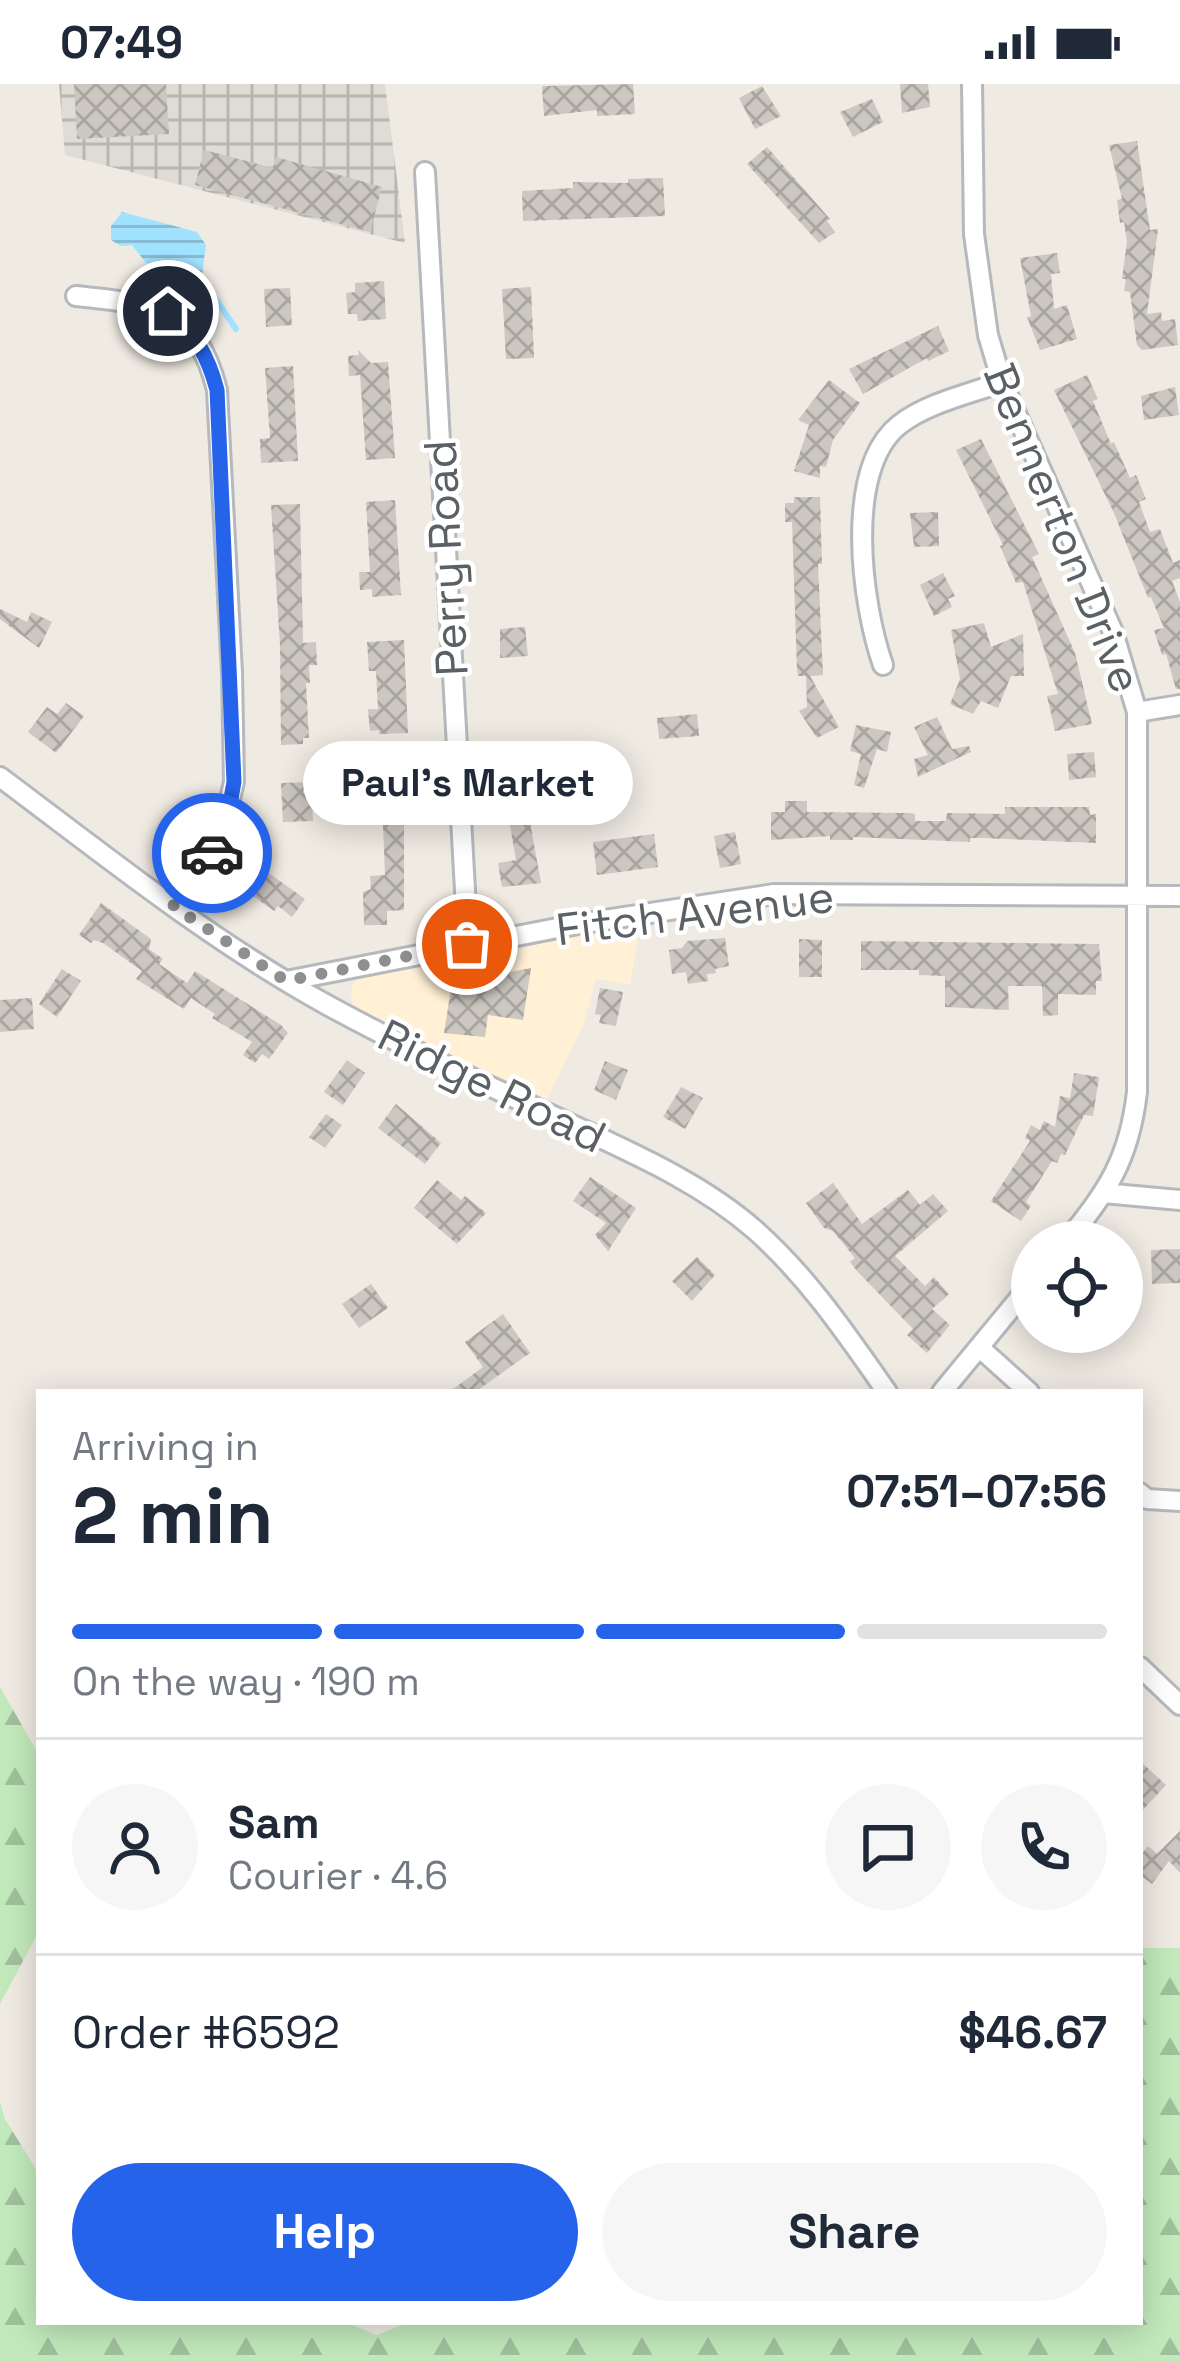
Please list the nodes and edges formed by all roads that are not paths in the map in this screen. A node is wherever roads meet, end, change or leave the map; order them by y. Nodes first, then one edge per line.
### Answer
1 (972, 84) edge
2 (425, 172) dead end
3 (76, 296) dead end
4 (1002, 382) junction
5 (883, 665) dead end
6 (1180, 706) edge
7 (1137, 712) junction
8 (0, 778) edge
9 (1136, 896) junction
10 (1180, 896) edge
11 (173, 906) junction
12 (467, 944) junction
13 (286, 981) junction
14 (1102, 1192) junction
15 (1180, 1200) edge
16 (1081, 1221) edge
17 (1011, 1309) edge
18 (980, 1348) junction
19 (885, 1389) edge
20 (945, 1389) edge
21 (1026, 1389) edge
22 (1143, 1496) edge
23 (1180, 1501) edge
24 (1143, 1669) edge
25 (1180, 1705) edge

1 - 4 street, Bennerton Drive
2 - 12 street, Perry Road
3 - 11 street
4 - 5 street
4 - 7 street, Bennerton Drive
6 - 7 street
7 - 9 street, Bennerton Drive
8 - 11 street, Ridge Road
9 - 10 street, Fitch Avenue
9 - 12 street, Fitch Avenue
9 - 14 street, Bennerton Drive
11 - 13 street, Ridge Road
12 - 13 street, Fitch Avenue
13 - 19 street, Ridge Road
14 - 15 street
14 - 16 street, Bennerton Drive
17 - 18 street
18 - 20 street
18 - 21 street
22 - 23 street
24 - 25 street

